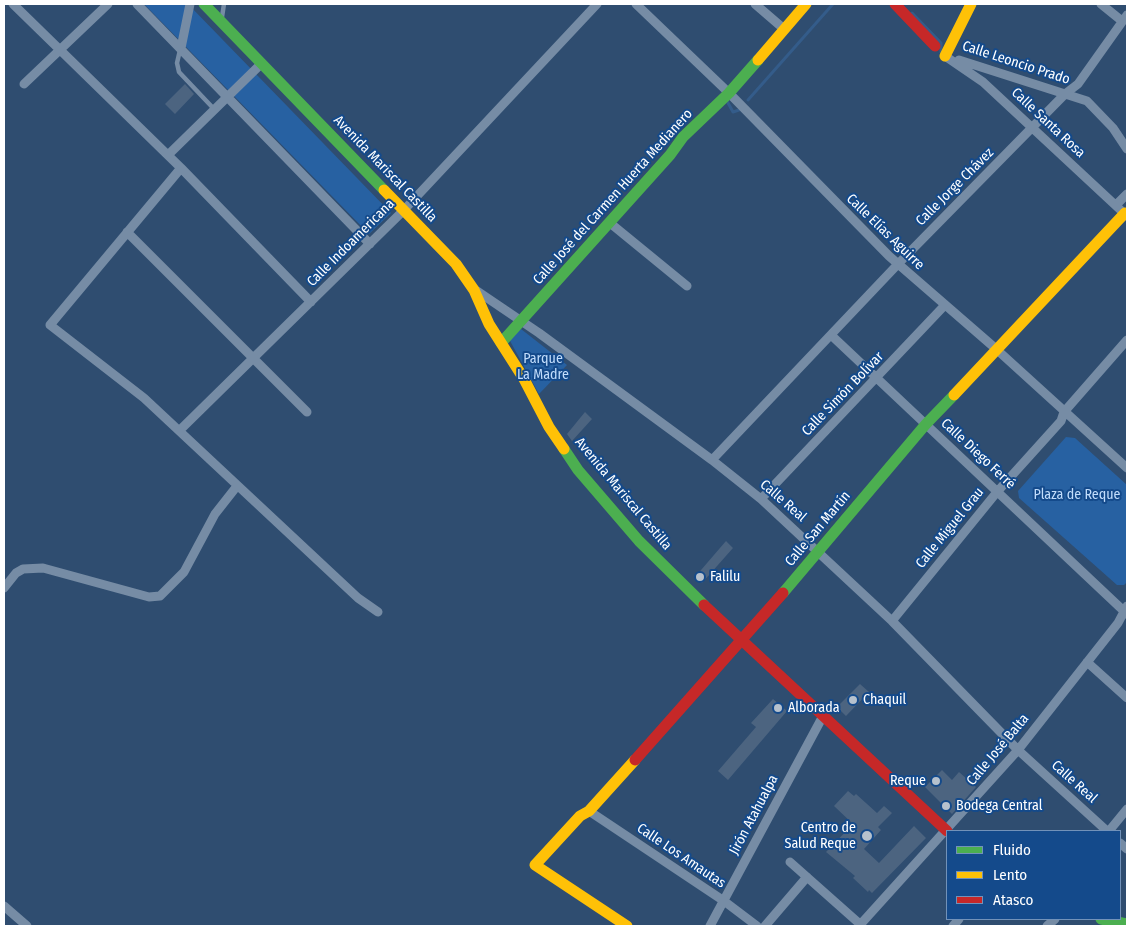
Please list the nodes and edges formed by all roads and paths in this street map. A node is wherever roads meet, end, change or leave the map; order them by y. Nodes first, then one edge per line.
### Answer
1 (13, 4) edge
2 (108, 4) edge
3 (136, 4) edge
4 (190, 4) edge
5 (204, 4) edge
6 (224, 4) edge
7 (597, 4) edge
8 (636, 4) edge
9 (756, 4) edge
10 (806, 4) edge
11 (895, 4) edge
12 (971, 4) edge
13 (1101, 4) edge
14 (1125, 18) edge
15 (222, 22) junction
16 (784, 29) junction
17 (935, 46) joint
18 (181, 48) junction
19 (58, 50) junction
20 (945, 56) junction
21 (261, 64) junction
22 (24, 84) dead end
23 (729, 93) junction
24 (228, 96) junction
25 (1063, 96) junction
26 (214, 109) junction
27 (1033, 128) junction
28 (1127, 149) edge
29 (168, 155) junction
30 (181, 168) junction
31 (1127, 194) edge
32 (403, 211) junction
33 (1123, 211) edge
34 (610, 223) junction
35 (127, 232) junction
36 (370, 244) junction
37 (898, 264) junction
38 (686, 286) dead end
39 (474, 290) junction
40 (311, 302) junction
41 (944, 306) junction
42 (522, 321) junction
43 (831, 335) junction
44 (1127, 340) edge
45 (501, 343) junction
46 (995, 348) junction
47 (252, 360) junction
48 (877, 378) junction
49 (307, 412) dead end
50 (1064, 412) junction
51 (926, 424) junction
52 (180, 430) junction
53 (712, 460) junction
54 (1127, 468) edge
55 (237, 486) junction
56 (997, 492) junction
57 (761, 499) junction
58 (819, 552) junction
59 (4, 588) edge
60 (1126, 610) edge
61 (378, 612) dead end
62 (892, 620) junction
63 (741, 642) junction
64 (1087, 662) junction
65 (1127, 698) edge
66 (823, 716) junction
67 (1018, 750) junction
68 (1127, 809) edge
69 (589, 811) junction
70 (946, 830) edge
71 (948, 830) edge
72 (1107, 830) edge
73 (1109, 830) edge
74 (946, 832) edge
75 (790, 862) dead end
76 (807, 876) junction
77 (724, 901) junction
78 (4, 906) edge
79 (1106, 920) edge
80 (1127, 924) edge
81 (27, 926) edge
82 (627, 926) edge
83 (710, 926) edge
84 (757, 926) edge
85 (765, 926) edge
86 (860, 926) edge

1 - 19 street
2 - 19 street
3 - 18 street
4 - 18 street
5 - 15 main road, Avenida Mariscal Castilla
6 - 15 lane
7 - 32 street, Calle Indoamericana
8 - 23 street, Calle Elías Aguirre
9 - 16 street
10 - 16 main road, Calle José del Carmen Huerta Medianero
11 - 17 main road, Calle Leoncio Prado
12 - 20 main road
13 - 14 street
14 - 25 street, Calle Jorge Chávez
15 - 21 main road, Avenida Mariscal Castilla
16 - 23 main road, Calle José del Carmen Huerta Medianero
17 - 20 street, Calle Leoncio Prado
18 - 24 street
18 - 26 lane
19 - 22 street
19 - 29 street
20 - 25 street, Calle Leoncio Prado
20 - 27 street, Calle Santa Rosa
21 - 24 street
21 - 32 main road, Avenida Mariscal Castilla
23 - 34 main road, Calle José del Carmen Huerta Medianero
23 - 37 street, Calle Elías Aguirre
24 - 26 street
24 - 36 street
25 - 27 street, Calle Jorge Chávez
25 - 28 street, Calle Leoncio Prado
26 - 29 street
27 - 33 street, Calle Santa Rosa
27 - 37 street, Calle Jorge Chávez
29 - 30 street
30 - 35 street
30 - 40 street
31 - 33 street
32 - 36 street, Calle Indoamericana
32 - 39 main road, Avenida Mariscal Castilla
33 - 46 main road, Calle San Martín
34 - 38 street
34 - 42 main road, Calle José del Carmen Huerta Medianero
35 - 47 street
35 - 52 street
36 - 40 street, Calle Indoamericana
37 - 41 street, Calle Elías Aguirre
37 - 43 street, Calle Jorge Chávez
39 - 42 street, Calle Real
39 - 45 main road, Avenida Mariscal Castilla
40 - 47 street, Calle Indoamericana
41 - 46 street, Calle Elías Aguirre
41 - 48 street, Calle Simón Bolívar
42 - 45 main road, Calle José del Carmen Huerta Medianero
42 - 53 street, Calle Real
43 - 48 street, Calle Diego Ferré
43 - 53 street, Calle Jorge Chávez
44 - 50 street, Calle Miguel Grau
45 - 63 main road, Avenida Mariscal Castilla
46 - 50 street, Calle Elías Aguirre
46 - 51 main road, Calle San Martín
47 - 49 street
47 - 52 street, Calle Indoamericana
48 - 51 street, Calle Diego Ferré
48 - 57 street, Calle Simón Bolívar
50 - 54 street, Calle Elías Aguirre
50 - 56 street, Calle Miguel Grau
51 - 56 street, Calle Diego Ferré
51 - 58 main road, Calle San Martín
52 - 55 street
53 - 57 street, Calle Real
55 - 59 street
55 - 61 street
56 - 60 street, Calle Diego Ferré
56 - 62 street, Calle Miguel Grau
57 - 58 street, Calle Real
58 - 62 street, Calle Real
58 - 63 main road, Calle San Martín
60 - 64 street, Calle José Balta
62 - 67 street, Calle Real
63 - 66 main road, Avenida Mariscal Castilla
63 - 69 main road, Calle San Martín
64 - 65 street
64 - 67 street, Calle José Balta
66 - 70 main road, Avenida Mariscal Castilla
66 - 77 street, Jirón Atahualpa
67 - 71 street, Calle José Balta
67 - 72 street, Calle Real
68 - 73 street
69 - 77 street, Calle Los Amautas
69 - 82 main road, Calle San Martín
74 - 86 street, Calle José Balta
75 - 76 street
76 - 85 street
76 - 86 street
77 - 83 street, Jirón Atahualpa
77 - 84 street, Calle Los Amautas
78 - 81 street
79 - 80 main road

